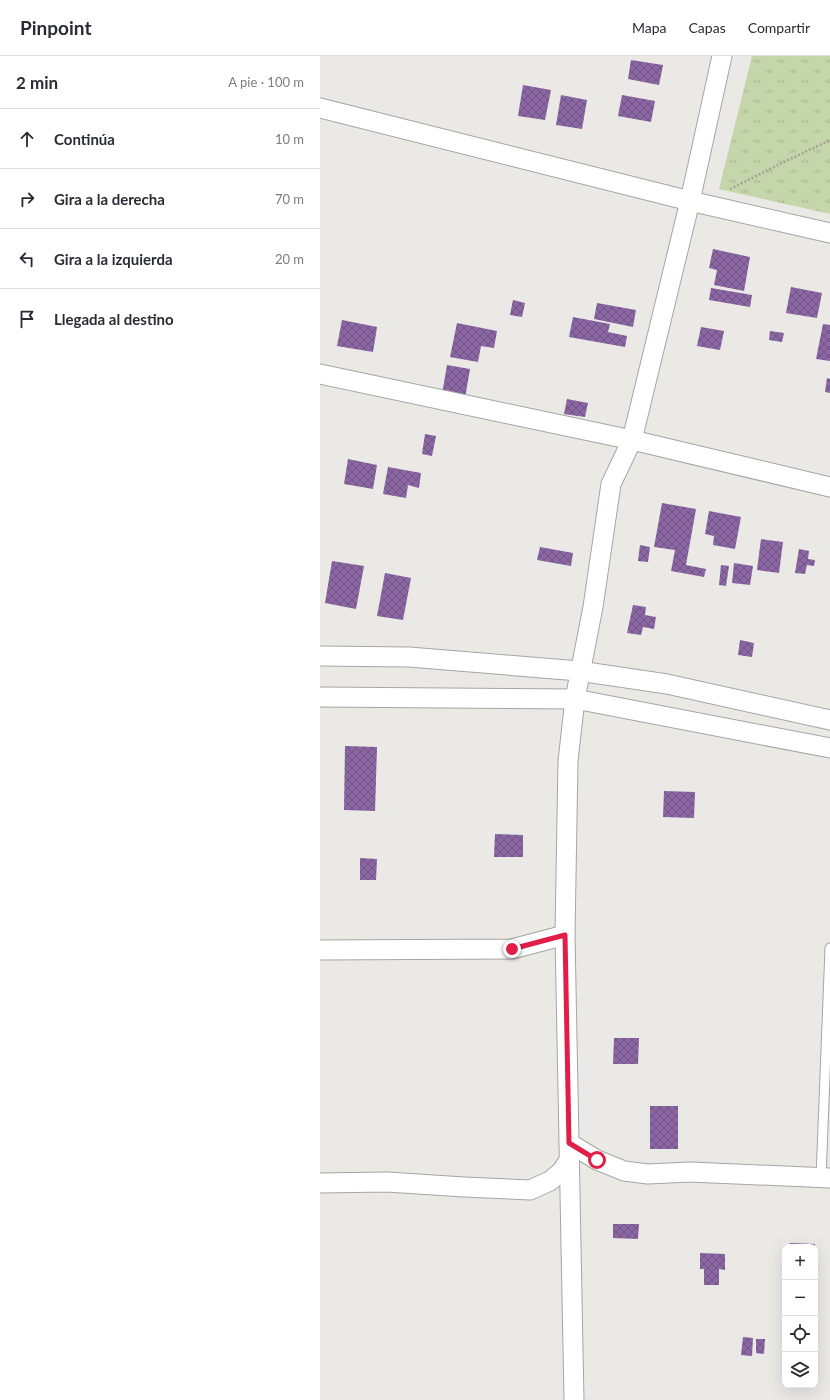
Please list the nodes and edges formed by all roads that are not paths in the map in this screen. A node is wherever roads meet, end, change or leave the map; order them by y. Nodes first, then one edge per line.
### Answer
1 (722, 56) edge
2 (320, 108) edge
3 (690, 201) junction
4 (830, 233) edge
5 (320, 374) edge
6 (632, 440) junction
7 (830, 487) edge
8 (320, 656) edge
9 (579, 672) junction
10 (320, 697) edge
11 (575, 699) junction
12 (830, 720) edge
13 (830, 748) edge
14 (565, 935) junction
15 (830, 948) edge
16 (320, 950) edge
17 (569, 1152) junction
18 (826, 1178) edge
19 (320, 1183) edge
20 (574, 1400) edge

1 - 3 street
2 - 3 street
3 - 4 street
3 - 6 street
5 - 6 street
6 - 7 street
6 - 9 street
8 - 9 street
9 - 11 street
9 - 12 street
10 - 11 street
11 - 13 street
11 - 14 street
14 - 16 street
14 - 17 street
15 - 18 lane
17 - 18 street
17 - 19 street
17 - 20 street

